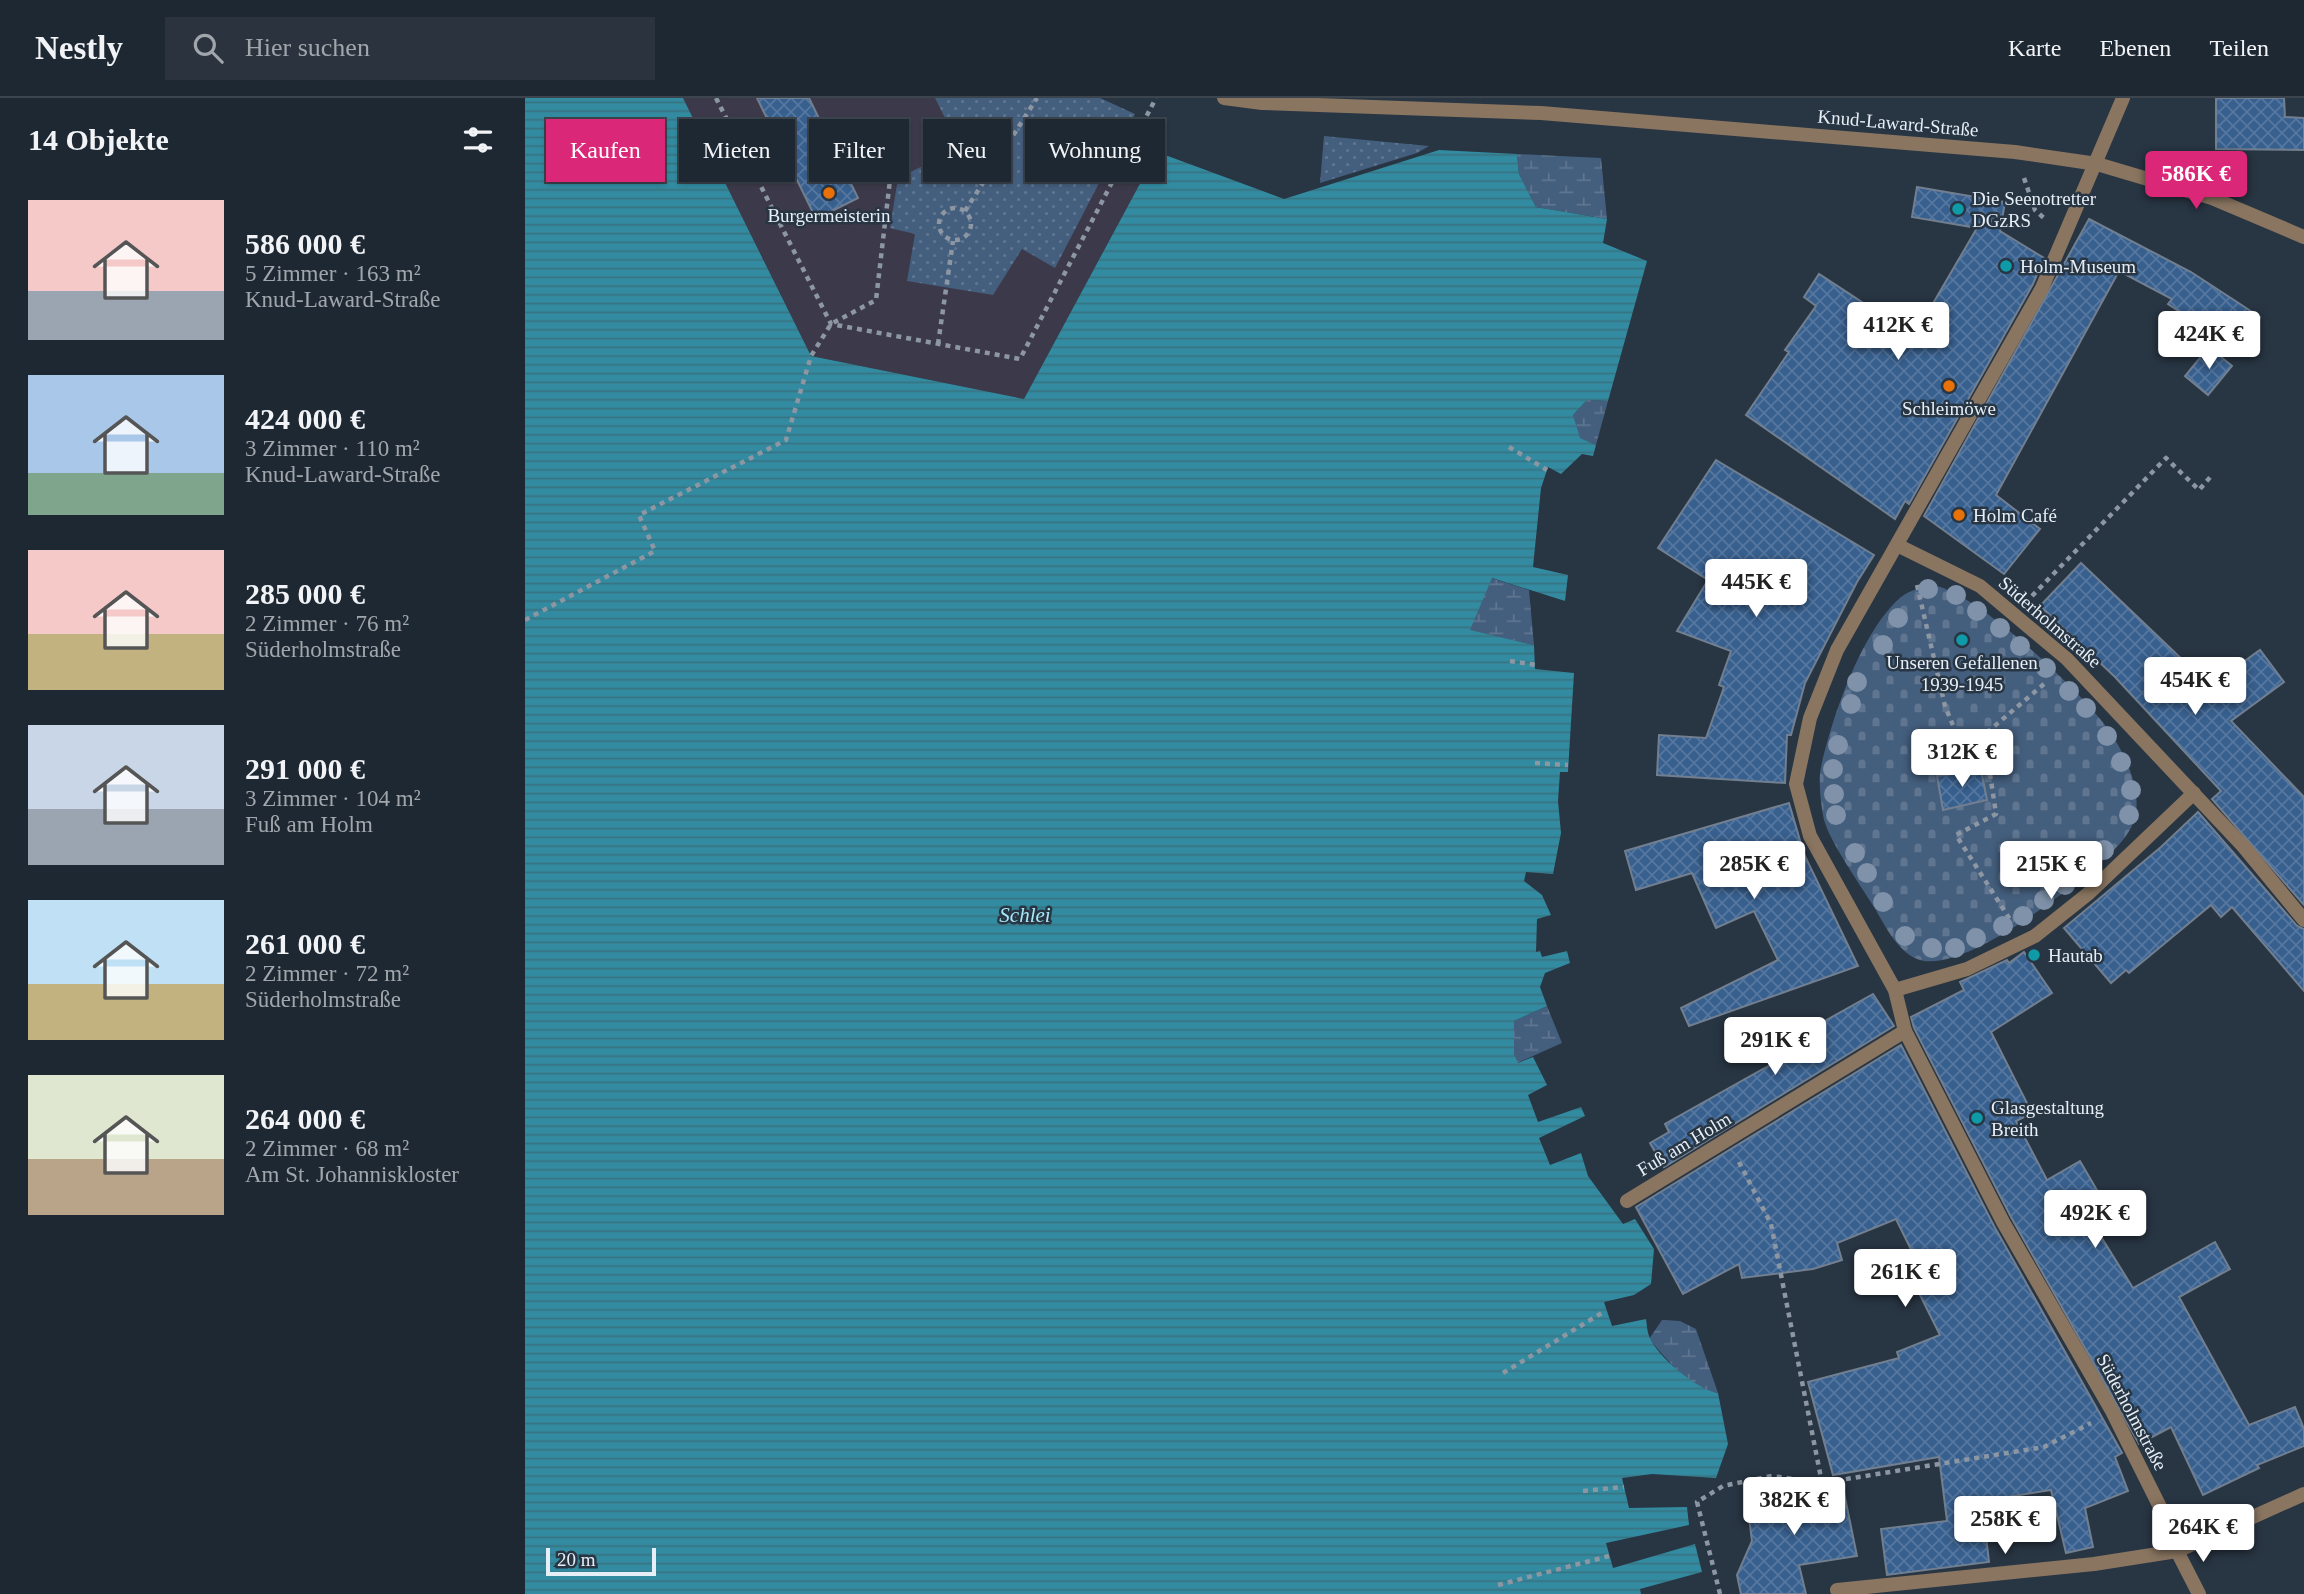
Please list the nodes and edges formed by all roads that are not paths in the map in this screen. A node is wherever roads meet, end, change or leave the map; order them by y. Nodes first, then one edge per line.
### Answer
1 (1224, 98) edge
2 (2123, 98) edge
3 (2097, 164) junction
4 (2304, 237) edge
5 (1899, 546) junction
6 (2194, 793) junction
7 (2304, 920) edge
8 (1895, 990) junction
9 (1905, 1031) junction
10 (1627, 1202) dead end
11 (2304, 1494) edge
12 (2176, 1551) junction
13 (1837, 1590) dead end
14 (2199, 1594) edge

1 - 3 street, Knud-Laward-Straße
2 - 3 street, Süderholmstraße
3 - 4 street, Knud-Laward-Straße
3 - 5 street, Süderholmstraße
5 - 6 street, Süderholmstraße
5 - 8 street, Süderholmstraße
6 - 7 street, Süderholmstraße
6 - 8 street
8 - 9 street, Süderholmstraße
9 - 10 street, Fuß am Holm
9 - 12 street, Süderholmstraße
11 - 12 street
12 - 13 street
12 - 14 street, Süderholmstraße

